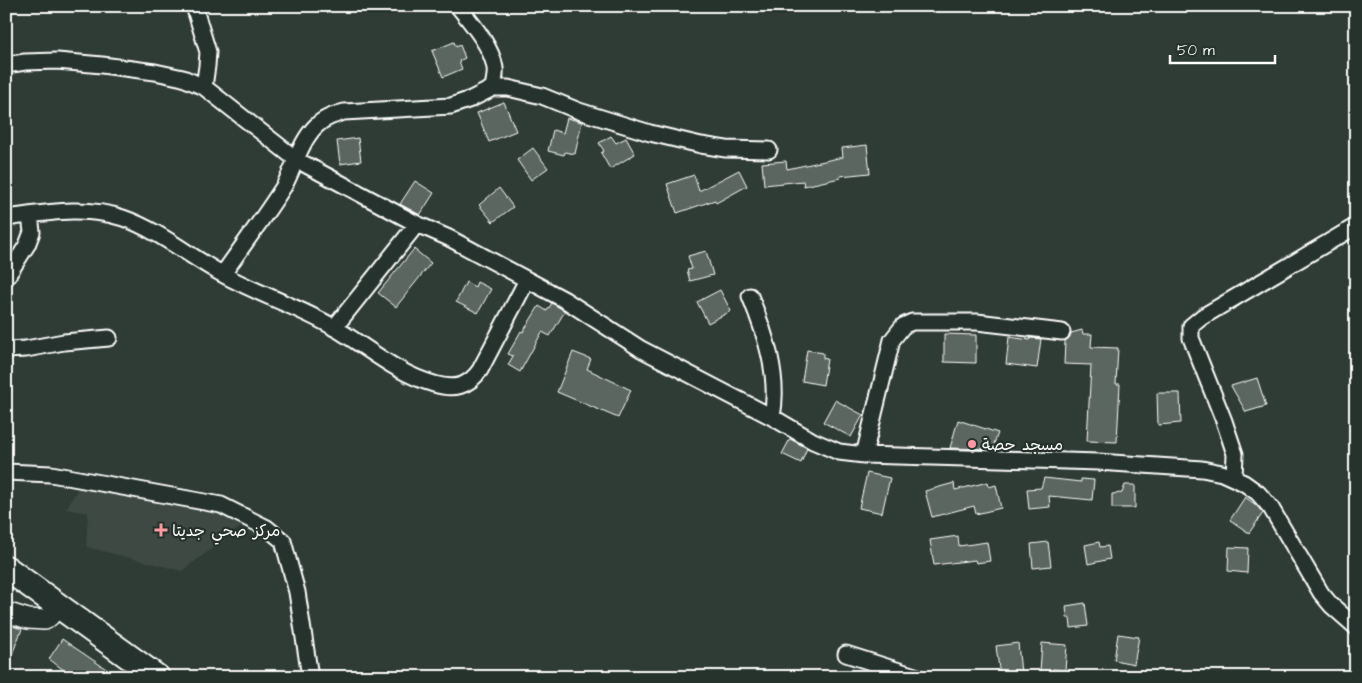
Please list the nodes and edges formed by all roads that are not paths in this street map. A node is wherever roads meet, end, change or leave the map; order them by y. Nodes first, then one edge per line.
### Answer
1 (194, 6) edge
2 (458, 6) edge
3 (471, 6) edge
4 (473, 24) junction
5 (6, 65) edge
6 (204, 87) junction
7 (493, 88) junction
8 (769, 150) dead end
9 (297, 160) junction
10 (30, 215) junction
11 (6, 218) edge
12 (418, 224) junction
13 (1356, 226) edge
14 (223, 274) junction
15 (6, 278) edge
16 (527, 280) junction
17 (750, 296) dead end
18 (334, 328) junction
19 (1062, 332) dead end
20 (108, 338) dead end
21 (6, 350) edge
22 (772, 417) junction
23 (864, 455) junction
24 (6, 472) edge
25 (1234, 478) junction
26 (6, 568) edge
27 (6, 575) edge
28 (61, 610) junction
29 (6, 612) edge
30 (1356, 627) edge
31 (846, 654) dead end
32 (157, 677) edge
33 (310, 677) edge
34 (918, 677) edge

1 - 6 street
2 - 4 street
3 - 4 street
4 - 7 street
5 - 6 street
6 - 9 street
7 - 8 street
7 - 9 street
9 - 12 street
9 - 14 street
10 - 11 street
10 - 14 street
10 - 15 street
12 - 16 street
12 - 18 street
13 - 25 street
14 - 18 street
16 - 18 street
16 - 22 street
17 - 22 street
19 - 23 street
20 - 21 street
22 - 23 street
23 - 25 street
24 - 33 street
25 - 30 street
26 - 28 main road
27 - 28 main road
28 - 29 street
28 - 32 main road
31 - 34 street

